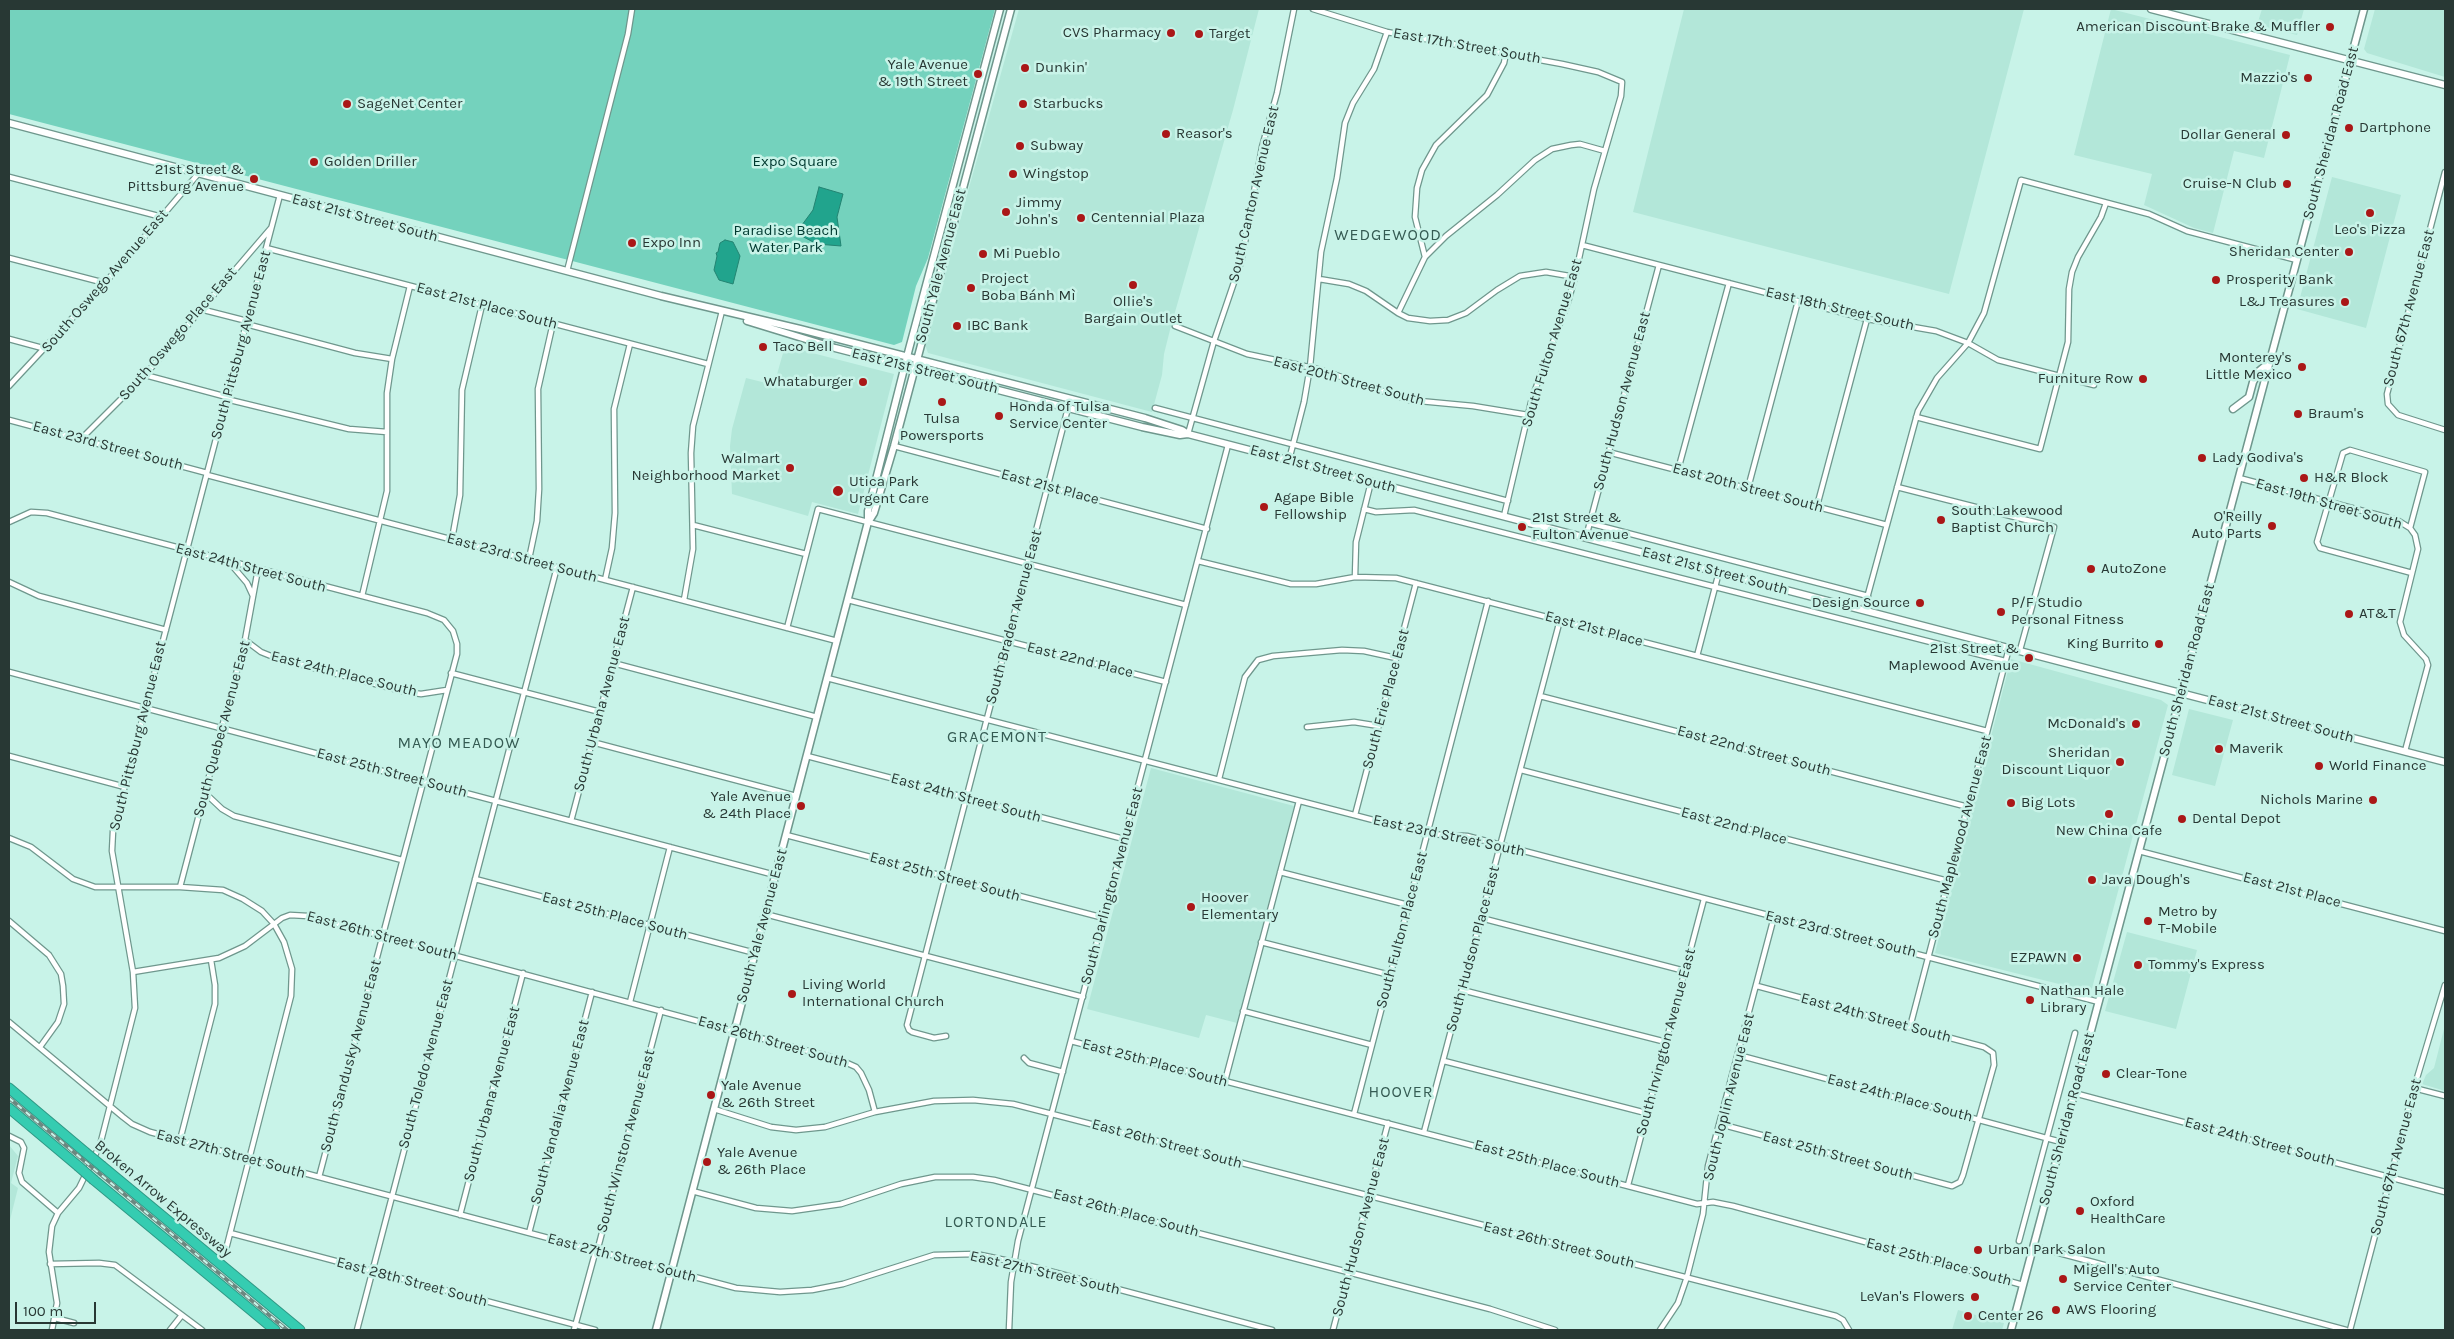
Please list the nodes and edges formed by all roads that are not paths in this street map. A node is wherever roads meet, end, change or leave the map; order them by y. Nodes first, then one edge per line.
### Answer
1 (632, 9) edge
2 (1000, 9) edge
3 (1011, 9) edge
4 (1294, 9) edge
5 (1313, 9) edge
6 (2151, 9) edge
7 (2364, 9) edge
8 (1387, 32) junction
9 (991, 44) junction
10 (1001, 47) junction
11 (1506, 53) junction
12 (2350, 61) junction
13 (1622, 82) joint
14 (2445, 85) edge
15 (977, 98) junction
16 (986, 100) junction
17 (9, 123) edge
18 (1605, 151) junction
19 (958, 168) junction
20 (967, 171) junction
21 (2445, 172) edge
22 (198, 174) junction
23 (9, 177) edge
24 (280, 195) junction
25 (2106, 203) junction
26 (162, 217) junction
27 (272, 226) junction
28 (1582, 245) junction
29 (266, 248) junction
30 (1425, 257) junction
31 (9, 258) edge
32 (2297, 260) junction
33 (1659, 264) junction
34 (567, 271) junction
35 (1575, 277) junction
36 (1319, 279) junction
37 (105, 283) junction
38 (1729, 283) junction
39 (410, 286) junction
40 (1798, 301) junction
41 (482, 305) junction
42 (200, 309) junction
43 (722, 311) junction
44 (1398, 313) junction
45 (1867, 319) junction
46 (246, 323) junction
47 (553, 323) junction
48 (1175, 326) dead end
49 (9, 339) edge
50 (1214, 341) junction
51 (1968, 343) junction
52 (630, 344) junction
53 (46, 349) junction
54 (907, 357) junction
55 (392, 359) junction
56 (916, 359) junction
57 (2270, 362) junction
58 (708, 364) junction
59 (905, 366) junction
60 (1310, 367) junction
61 (914, 368) junction
62 (145, 375) junction
63 (2059, 376) junction
64 (2094, 385) dead end
65 (9, 386) edge
66 (227, 398) junction
67 (1066, 398) junction
68 (1068, 408) junction
69 (1155, 408) dead end
70 (2233, 409) dead end
71 (1528, 415) junction
72 (1916, 417) junction
73 (1145, 418) junction
74 (1192, 418) junction
75 (9, 420) edge
76 (1142, 427) junction
77 (2445, 430) edge
78 (387, 432) junction
79 (1188, 434) junction
80 (81, 439) junction
81 (1293, 444) junction
82 (1228, 445) junction
83 (894, 446) junction
84 (1608, 452) junction
85 (1289, 460) junction
86 (1678, 470) junction
87 (207, 474) junction
88 (2239, 478) junction
89 (1371, 482) junction
90 (1048, 487) junction
91 (1897, 487) junction
92 (1748, 488) junction
93 (1508, 501) junction
94 (2328, 503) junction
95 (1817, 506) junction
96 (1364, 509) junction
97 (1504, 516) junction
98 (380, 520) junction
99 (9, 522) edge
100 (868, 522) junction
101 (1589, 523) junction
102 (694, 524) junction
103 (1887, 525) junction
104 (1207, 528) junction
105 (2410, 528) junction
106 (1586, 537) junction
107 (452, 539) junction
108 (187, 551) junction
109 (806, 554) junction
110 (529, 559) junction
111 (227, 561) junction
112 (1198, 561) junction
113 (1028, 564) junction
114 (557, 567) junction
115 (258, 569) junction
116 (1719, 572) junction
117 (2412, 573) junction
118 (1355, 578) junction
119 (606, 580) junction
120 (9, 582) edge
121 (1416, 583) junction
122 (1716, 586) junction
123 (633, 587) junction
124 (362, 596) junction
125 (1868, 596) junction
126 (254, 598) junction
127 (684, 600) junction
128 (848, 600) junction
129 (1488, 602) junction
130 (1186, 604) junction
131 (1864, 610) junction
132 (1560, 620) junction
133 (787, 628) junction
134 (166, 630) junction
135 (246, 640) junction
136 (837, 641) junction
137 (1007, 642) junction
138 (457, 644) joint
139 (2009, 648) junction
140 (2020, 650) junction
141 (1698, 656) junction
142 (1396, 658) junction
143 (2005, 661) junction
144 (613, 663) junction
145 (9, 672) edge
146 (451, 672) junction
147 (828, 678) junction
148 (1166, 682) junction
149 (447, 690) junction
150 (524, 692) junction
151 (2181, 692) junction
152 (1540, 696) junction
153 (146, 708) junction
154 (600, 712) junction
155 (817, 717) junction
156 (987, 719) junction
157 (1378, 726) junction
158 (1307, 727) dead end
159 (222, 728) junction
160 (1987, 732) junction
161 (592, 742) junction
162 (2405, 752) junction
163 (9, 756) edge
164 (807, 756) junction
165 (1145, 760) junction
166 (2445, 762) edge
167 (1521, 770) junction
168 (1219, 779) junction
169 (424, 781) junction
170 (125, 787) junction
171 (205, 793) junction
172 (796, 796) junction
173 (966, 798) junction
174 (1299, 800) junction
175 (496, 801) junction
176 (1968, 807) junction
177 (1355, 815) junction
178 (571, 821) junction
179 (1427, 834) junction
180 (786, 835) junction
181 (9, 838) edge
182 (1124, 839) junction
183 (1501, 845) junction
184 (670, 847) junction
185 (2139, 851) junction
186 (402, 860) junction
187 (1280, 872) junction
188 (776, 875) junction
189 (945, 877) junction
190 (475, 878) junction
191 (1948, 881) junction
192 (180, 886) junction
193 (118, 887) junction
194 (1704, 899) junction
195 (1408, 905) junction
196 (765, 914) junction
197 (1774, 917) junction
198 (1104, 918) junction
199 (1481, 918) junction
200 (9, 921) edge
201 (274, 924) junction
202 (650, 925) junction
203 (2445, 931) edge
204 (382, 936) junction
205 (1261, 942) junction
206 (755, 953) junction
207 (455, 955) junction
208 (924, 956) junction
209 (1929, 957) junction
210 (211, 960) junction
211 (1684, 971) junction
212 (133, 972) junction
213 (523, 973) junction
214 (1390, 975) junction
215 (2445, 984) edge
216 (1757, 986) junction
217 (1462, 990) junction
218 (592, 992) junction
219 (1083, 997) junction
220 (630, 1002) junction
221 (2099, 1002) junction
222 (661, 1010) junction
223 (1243, 1011) junction
224 (9, 1022) edge
225 (1910, 1027) junction
226 (735, 1031) junction
227 (2075, 1033) dead end
228 (946, 1036) dead end
229 (1071, 1041) junction
230 (1666, 1042) junction
231 (1372, 1046) junction
232 (40, 1047) junction
233 (1738, 1055) junction
234 (1024, 1058) dead end
235 (1444, 1061) junction
236 (1063, 1072) junction
237 (1225, 1082) junction
238 (9, 1088) edge
239 (2414, 1088) junction
240 (2074, 1093) junction
241 (2445, 1096) edge
242 (111, 1107) junction
243 (9, 1108) edge
244 (714, 1110) junction
245 (875, 1112) junction
246 (1052, 1113) junction
247 (1646, 1113) junction
248 (1354, 1114) junction
249 (1979, 1120) junction
250 (1388, 1123) junction
251 (1720, 1124) junction
252 (1424, 1132) junction
253 (9, 1136) edge
254 (2047, 1138) junction
255 (180, 1140) junction
256 (2061, 1142) junction
257 (250, 1159) junction
258 (2391, 1177) junction
259 (319, 1178) junction
260 (1628, 1185) junction
261 (1033, 1188) junction
262 (692, 1191) junction
263 (2445, 1192) edge
264 (392, 1196) junction
265 (1369, 1197) junction
266 (1705, 1203) junction
267 (58, 1213) junction
268 (460, 1215) junction
269 (230, 1233) junction
270 (529, 1233) junction
271 (2019, 1241) dead end
272 (2033, 1246) junction
273 (597, 1251) junction
274 (225, 1253) dead end
275 (1014, 1262) junction
276 (50, 1264) junction
277 (373, 1271) junction
278 (672, 1271) junction
279 (1349, 1272) junction
280 (1687, 1277) junction
281 (2023, 1285) junction
282 (182, 1315) junction
283 (55, 1318) junction
284 (74, 1323) dead end
285 (575, 1328) edge
286 (52, 1330) edge
287 (170, 1330) edge
288 (202, 1330) edge
289 (275, 1330) edge
290 (300, 1330) edge
291 (357, 1330) edge
292 (595, 1330) edge
293 (656, 1330) edge
294 (1009, 1330) edge
295 (1272, 1330) edge
296 (1333, 1330) edge
297 (1555, 1330) edge
298 (1660, 1330) edge
299 (1849, 1330) edge
300 (2011, 1330) edge
301 (2346, 1330) edge
302 (2350, 1330) edge

1 - 34 street
2 - 9 main road, South Yale Avenue East
3 - 10 main road, South Yale Avenue East
4 - 50 street, South Canton Avenue East
5 - 8 street, East 17th Street South
6 - 12 main road
7 - 12 main road, South Sheridan Road East
8 - 11 street, East 17th Street South
8 - 36 street
9 - 10 main road
9 - 15 main road, South Yale Avenue East
10 - 16 main road, South Yale Avenue East
11 - 13 street, East 17th Street South
11 - 30 street
12 - 14 main road
12 - 32 main road, South Sheridan Road East
13 - 18 street, South Fulton Avenue East
15 - 16 main road
15 - 19 main road, South Yale Avenue East
16 - 20 main road, South Yale Avenue East
17 - 22 main road, East 21st Street South
18 - 28 street, South Fulton Avenue East
18 - 30 street
19 - 20 main road
19 - 54 main road, South Yale Avenue East
20 - 56 main road, South Yale Avenue East
21 - 77 street, South 67th Avenue East
22 - 24 main road, East 21st Street South
22 - 26 street, South Oswego Avenue East
23 - 26 street
24 - 27 street, South Pittsburg Avenue East
24 - 34 main road, East 21st Street South
25 - 32 street
25 - 51 street
25 - 63 street
26 - 37 street, South Oswego Avenue East
27 - 29 street, South Pittsburg Avenue East
27 - 42 street, South Oswego Place East
28 - 33 street, East 18th Street South
28 - 35 street, South Fulton Avenue East
29 - 39 street, East 21st Place South
29 - 46 street, South Pittsburg Avenue East
30 - 44 street
31 - 37 street
32 - 57 main road, South Sheridan Road East
33 - 38 street, East 18th Street South
33 - 84 street, South Hudson Avenue East
34 - 43 main road, East 21st Street South
35 - 44 street
35 - 71 street, South Fulton Avenue East
36 - 44 street
36 - 60 street
37 - 53 street, South Oswego Avenue East
38 - 40 street, East 18th Street South
38 - 86 street
39 - 41 street, East 21st Place South
39 - 55 street
40 - 45 street, East 18th Street South
40 - 92 street
41 - 47 street, East 21st Place South
41 - 107 street
42 - 46 street
42 - 62 street, South Oswego Place East
43 - 54 main road, East 21st Street South
43 - 58 street
43 - 59 main road, East 21st Street South
45 - 51 street, East 18th Street South
45 - 95 street
46 - 55 street
46 - 66 street, South Pittsburg Avenue East
47 - 52 street, East 21st Place South
47 - 110 street
48 - 50 street, East 20th Street South
49 - 53 street
50 - 60 street, East 20th Street South
50 - 74 street, South Canton Avenue East
51 - 63 street, East 18th Street South
51 - 72 street
52 - 58 street, East 21st Place South
52 - 119 street
53 - 65 street, South Oswego Avenue East
54 - 56 main road, East 21st Street South
54 - 59 main road, South Yale Avenue East
55 - 78 street
56 - 61 main road, South Yale Avenue East
56 - 67 main road, East 21st Street South
57 - 70 main road
57 - 88 main road, South Sheridan Road East
58 - 102 street
59 - 61 main road, East 21st Street South
59 - 100 main road, South Yale Avenue East
60 - 71 street, East 20th Street South
60 - 81 street
61 - 68 main road, East 21st Street South
61 - 83 main road, South Yale Avenue East
62 - 66 street
62 - 80 street, South Oswego Place East
63 - 64 street, East 18th Street South
63 - 72 street
66 - 78 street
66 - 87 street, South Pittsburg Avenue East
67 - 68 main road
67 - 73 main road, East 21st Street South
68 - 76 main road, East 21st Street South
68 - 90 street, South Braden Avenue East
69 - 74 street, East 21st Street South
71 - 93 street, South Fulton Avenue East
72 - 91 street
73 - 76 main road
73 - 79 main road, East 21st Street South
74 - 79 street, South Canton Avenue East
74 - 81 street, East 21st Street South
75 - 80 street, East 23rd Street South
76 - 79 main road, East 21st Street South
78 - 98 street
79 - 82 main road, East 21st Street South
80 - 87 street, East 23rd Street South
81 - 85 street
81 - 93 street, East 21st Street South
82 - 85 main road, East 21st Street South
82 - 104 street, South Darlington Avenue East
83 - 90 street, East 21st Place
83 - 100 main road, South Yale Avenue East
84 - 86 street, East 20th Street South
84 - 101 street, South Hudson Avenue East
85 - 89 main road, East 21st Street South
86 - 92 street, East 20th Street South
87 - 98 street, East 23rd Street South
87 - 108 street, South Pittsburg Avenue East
88 - 94 street, East 19th Street South
88 - 151 main road, South Sheridan Road East
89 - 96 street
89 - 97 main road, East 21st Street South
90 - 104 street, East 21st Place
90 - 113 street, South Braden Avenue East
91 - 103 street
91 - 140 street
92 - 95 street, East 20th Street South
93 - 97 street, South Fulton Avenue East
94 - 105 street, East 19th Street South
94 - 105 street
94 - 117 street
95 - 103 street, East 20th Street South
96 - 118 street
96 - 122 street, East 21st Street South
97 - 106 main road, East 21st Street South
98 - 107 street, East 23rd Street South
98 - 124 street
99 - 108 street, East 24th Street South
100 - 109 street
100 - 113 street
100 - 128 main road, South Yale Avenue East
101 - 106 street, South Hudson Avenue East
101 - 125 street, East 21st Street South
102 - 109 street
102 - 127 street
103 - 125 street
104 - 112 street, South Darlington Avenue East
105 - 117 street, East 19th Street South
106 - 116 main road, East 21st Street South
107 - 110 street, East 23rd Street South
108 - 111 street, East 24th Street South
108 - 134 street, South Pittsburg Avenue East
109 - 133 street
110 - 114 street, East 23rd Street South
111 - 115 street, East 24th Street South
111 - 126 street
112 - 118 street, East 21st Place
112 - 130 street, South Darlington Avenue East
113 - 130 street
113 - 137 street, South Braden Avenue East
114 - 119 street, East 23rd Street South
114 - 150 street, South Toledo Avenue East
115 - 124 street, East 24th Street South
115 - 126 street, South Quebec Avenue East
116 - 122 street
116 - 131 main road, East 21st Street South
117 - 162 street
118 - 121 street, East 21st Place
119 - 123 street, East 23rd Street South
120 - 134 street
121 - 129 street, East 21st Place
121 - 142 street, South Erie Place East
122 - 141 street
122 - 143 street, East 21st Street South
123 - 127 street, East 23rd Street South
123 - 144 street, South Urbana Avenue East
124 - 138 street, East 24th Street South
125 - 131 street
126 - 135 street, South Quebec Avenue East
127 - 133 street, East 23rd Street South
128 - 136 main road, South Yale Avenue East
128 - 137 street, East 22nd Place
129 - 132 street, East 21st Place
129 - 179 street, South Fulton Place East
130 - 148 street, South Darlington Avenue East
131 - 139 main road, East 21st Street South
132 - 141 street, East 21st Place
132 - 152 street, South Hudson Place East
133 - 136 street, East 23rd Street South
134 - 153 street, South Pittsburg Avenue East
135 - 149 street, East 24th Place South
135 - 159 street, South Quebec Avenue East
136 - 147 main road, South Yale Avenue East
137 - 148 street, East 22nd Place
137 - 156 street, South Braden Avenue East
138 - 146 street, South Sandusky Avenue East
139 - 140 main road, East 21st Street South
139 - 143 street, South Maplewood Avenue East
140 - 151 main road, East 21st Street South
141 - 160 street, East 21st Place
142 - 157 street, South Erie Place East
142 - 168 street
143 - 160 street, South Maplewood Avenue East
144 - 154 street, South Urbana Avenue East
144 - 155 street
145 - 153 street, East 25th Street South
146 - 149 street, South Sandusky Avenue East
146 - 150 street
147 - 155 main road, South Yale Avenue East
147 - 156 street, East 23rd Street South
148 - 165 street, South Darlington Avenue East
149 - 169 street, South Sandusky Avenue East
150 - 154 street
150 - 175 street, South Toledo Avenue East
151 - 162 main road, East 21st Street South
151 - 185 main road, South Sheridan Road East
152 - 167 street, South Hudson Place East
152 - 176 street, East 22nd Street South
153 - 159 street, East 25th Street South
153 - 170 street, South Pittsburg Avenue East
154 - 161 street, South Urbana Avenue East
155 - 164 main road, South Yale Avenue East
156 - 165 street, East 23rd Street South
156 - 173 street, South Braden Avenue East
157 - 158 street
157 - 177 street, South Erie Place East
159 - 169 street, East 25th Street South
159 - 171 street, South Quebec Avenue East
160 - 176 street, South Maplewood Avenue East
161 - 172 street
161 - 178 street, South Urbana Avenue East
162 - 166 main road, East 21st Street South
163 - 170 street
164 - 172 main road, South Yale Avenue East
164 - 173 street, East 24th Street South
165 - 168 street, East 23rd Street South
165 - 182 street, South Darlington Avenue East
167 - 183 street, South Hudson Place East
167 - 191 street, East 22nd Place
168 - 174 street, East 23rd Street South
169 - 175 street, East 25th Street South
169 - 186 street, South Sandusky Avenue East
170 - 193 street, South Pittsburg Avenue East
171 - 186 street
171 - 192 street, South Quebec Avenue East
172 - 180 main road, South Yale Avenue East
173 - 182 street, East 24th Street South
173 - 189 street, South Braden Avenue East
174 - 177 street, East 23rd Street South
174 - 187 street
175 - 178 street, East 25th Street South
175 - 190 street, South Toledo Avenue East
176 - 191 street, South Maplewood Avenue East
177 - 179 street, East 23rd Street South
178 - 184 street, East 25th Street South
179 - 183 street, East 23rd Street South
179 - 195 street, South Fulton Place East
180 - 188 main road, South Yale Avenue East
180 - 189 street, East 25th Street South
181 - 193 street
182 - 198 street, South Darlington Avenue East
183 - 194 street, East 23rd Street South
183 - 199 street, South Hudson Place East
184 - 188 street, East 25th Street South
184 - 202 street
185 - 203 street, East 21st Place
185 - 221 main road, South Sheridan Road East
186 - 204 street, South Sandusky Avenue East
187 - 195 street
187 - 205 street
188 - 196 main road, South Yale Avenue East
189 - 198 street, East 25th Street South
189 - 208 street, South Braden Avenue East
190 - 202 street, East 25th Place South
190 - 207 street, South Toledo Avenue East
191 - 209 street, South Maplewood Avenue East
192 - 193 street
192 - 201 street
193 - 212 street, South Pittsburg Avenue East
194 - 197 street, East 23rd Street South
194 - 211 street, South Irvington Avenue East
195 - 214 street, South Fulton Place East
196 - 206 main road, South Yale Avenue East
196 - 208 street
197 - 209 street, East 23rd Street South
197 - 216 street, South Joplin Avenue East
198 - 219 street, South Darlington Avenue East
199 - 211 street
199 - 217 street, South Hudson Place East
200 - 232 street
201 - 204 street, East 26th Street South
201 - 210 street
201 - 257 street
202 - 206 street, East 25th Place South
202 - 220 street
204 - 207 street, East 26th Street South
204 - 259 street, South Sandusky Avenue East
205 - 214 street
205 - 223 street
206 - 226 main road, South Yale Avenue East
207 - 213 street, East 26th Street South
207 - 264 street, South Toledo Avenue East
208 - 219 street
208 - 228 street, South Braden Avenue East
209 - 221 street, East 23rd Street South
209 - 225 street, South Maplewood Avenue East
210 - 212 street
210 - 255 street
211 - 230 street, South Irvington Avenue East
212 - 242 street, South Pittsburg Avenue East
213 - 218 street, East 26th Street South
213 - 268 street, South Urbana Avenue East
214 - 231 street, South Fulton Place East
215 - 239 street, South 67th Avenue East
216 - 225 street, East 24th Street South
216 - 233 street, South Joplin Avenue East
217 - 230 street
217 - 235 street, South Hudson Place East
218 - 220 street, East 26th Street South
218 - 270 street, South Vandalia Avenue East
219 - 229 street, South Darlington Avenue East
220 - 222 street, East 26th Street South
221 - 240 main road, South Sheridan Road East
222 - 226 street, East 26th Street South
222 - 273 street, South Winston Avenue East
223 - 231 street
223 - 237 street
224 - 232 street, East 27th Street South
225 - 249 street, East 24th Street South
226 - 244 main road, South Yale Avenue East
226 - 245 street, East 26th Street South
227 - 254 street, South Sheridan Road East
229 - 236 street, South Darlington Avenue East
229 - 237 street, East 25th Place South
230 - 247 street, South Irvington Avenue East
231 - 248 street, South Fulton Place East
232 - 242 street, East 27th Street South
233 - 249 street, East 24th Place South
233 - 251 street, South Joplin Avenue East
234 - 236 street
235 - 247 street
235 - 252 street, South Hudson Place East
236 - 246 street, South Darlington Avenue East
237 - 248 street, East 25th Place South
238 - 290 highway, Broken Arrow Expressway, bridge
239 - 241 street
239 - 258 street, South 67th Avenue East
240 - 256 main road, South Sheridan Road East
240 - 258 street, East 24th Street South
242 - 255 street, East 27th Street South
242 - 267 street, South Pittsburg Avenue East
243 - 289 highway, Broken Arrow Expressway, bridge
244 - 245 street
244 - 262 main road, South Yale Avenue East
245 - 246 street, East 26th Street South
246 - 261 street, South Darlington Avenue East
246 - 265 street, East 26th Street South
247 - 260 street, South Irvington Avenue East
248 - 250 street, East 25th Place South
249 - 251 street, East 25th Street South
249 - 254 street, East 24th Place South
250 - 252 street, East 25th Place South
250 - 265 street, South Hudson Avenue East
251 - 266 street, South Joplin Avenue East
252 - 260 street, East 25th Place South
253 - 267 street
254 - 256 street, East 24th Place South
254 - 271 street, South Sheridan Road East
255 - 257 street, East 27th Street South
256 - 272 main road, South Sheridan Road East
257 - 259 street, East 27th Street South
257 - 269 street
258 - 263 street, East 24th Street South
258 - 302 street, South 67th Avenue East
259 - 264 street, East 27th Street South
260 - 266 street, East 25th Place South
261 - 262 street, East 26th Place South
261 - 275 street, South Darlington Avenue East
261 - 279 street, East 26th Place South
262 - 278 main road, South Yale Avenue East
264 - 268 street, East 27th Street South
264 - 277 street, South Toledo Avenue East
265 - 279 street, South Hudson Avenue East
265 - 280 street, East 26th Street South
266 - 280 street, South Joplin Avenue East
266 - 281 street, East 25th Place South
267 - 276 street, South Pittsburg Avenue East
268 - 270 street, East 27th Street South
269 - 274 street
269 - 277 street, East 28th Street South
270 - 273 street, East 27th Street South
272 - 281 main road, South Sheridan Road East
272 - 301 street
273 - 278 street, East 27th Street South
273 - 285 street, South Winston Avenue East
275 - 278 street, East 27th Street South
275 - 294 street, South Darlington Avenue East
275 - 295 street, East 27th Street South
276 - 282 street
276 - 283 street, South Pittsburg Avenue East
277 - 285 street, East 28th Street South
277 - 291 street, South Toledo Avenue East
278 - 293 main road, South Yale Avenue East
279 - 296 street, South Hudson Avenue East
279 - 297 street, East 26th Place South
280 - 298 street, South Joplin Avenue East
280 - 299 street, East 26th Street South
281 - 300 main road, South Sheridan Road East
282 - 287 street
282 - 288 street
283 - 284 street
283 - 286 street, South Pittsburg Avenue East
285 - 292 street, East 28th Street South

